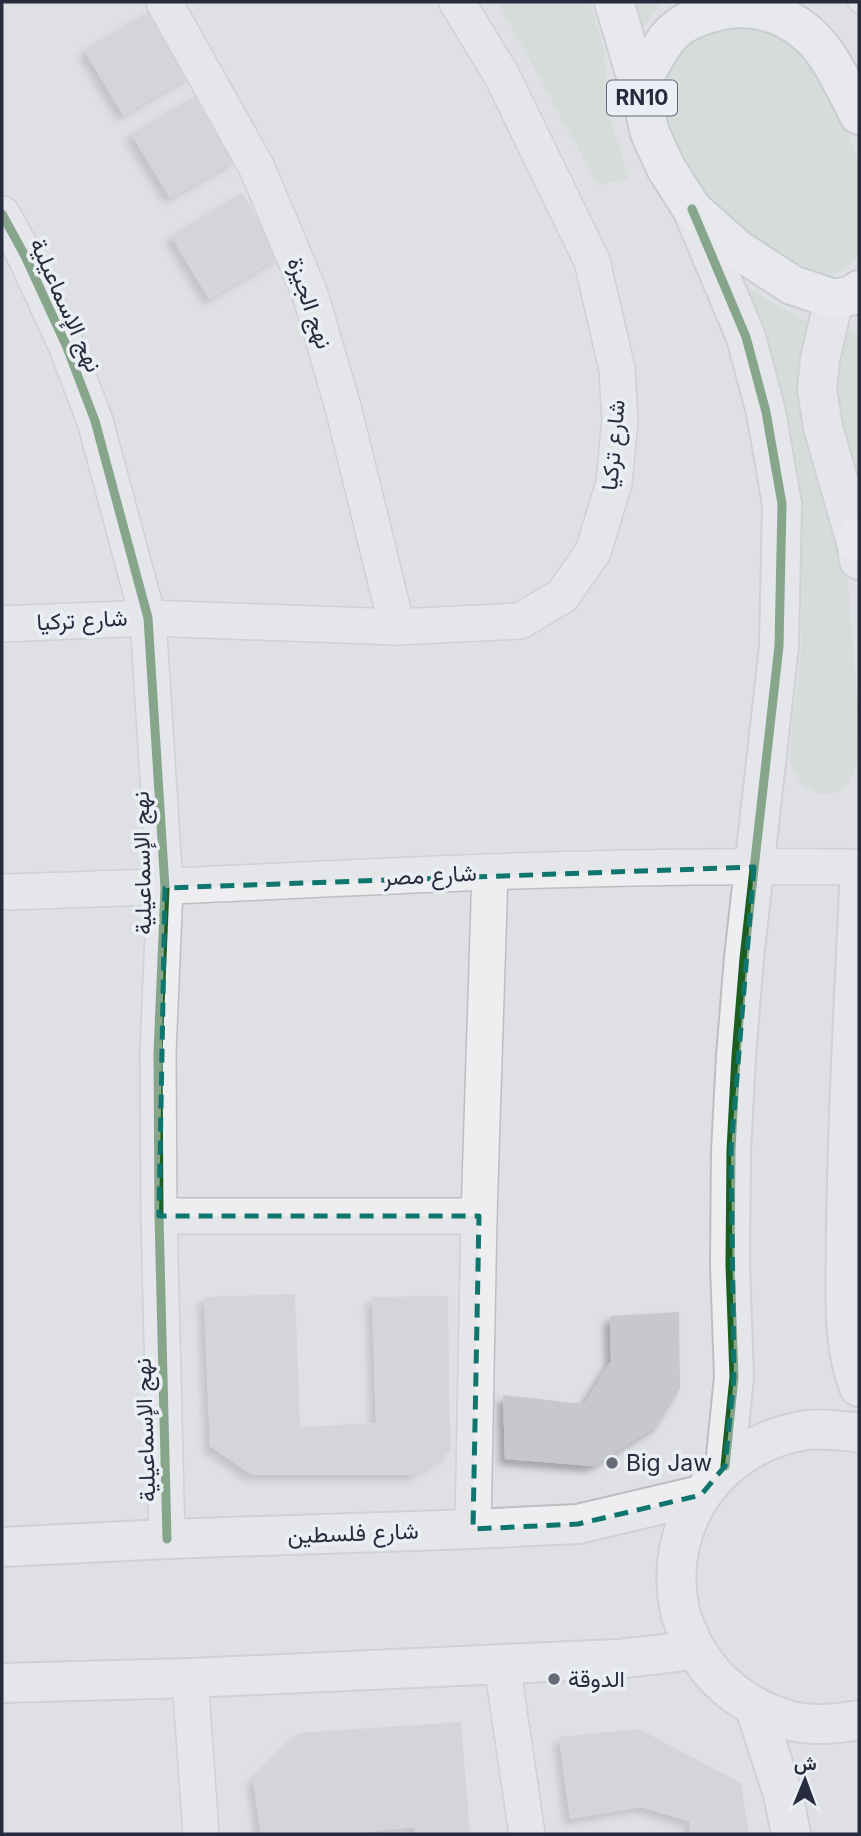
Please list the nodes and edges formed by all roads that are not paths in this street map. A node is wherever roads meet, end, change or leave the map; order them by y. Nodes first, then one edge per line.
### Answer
1 (164, 2) edge
2 (457, 2) edge
3 (614, 2) edge
4 (783, 11) edge
5 (639, 86) junction
6 (859, 115) edge
7 (692, 209) junction
8 (2, 214) edge
9 (852, 296) edge
10 (858, 546) edge
11 (148, 618) junction
12 (2, 624) edge
13 (397, 627) junction
14 (754, 867) junction
15 (859, 867) edge
16 (490, 872) junction
17 (165, 888) junction
18 (859, 889) edge
19 (2, 892) edge
20 (159, 1216) junction
21 (479, 1216) junction
22 (859, 1387) edge
23 (859, 1433) edge
24 (713, 1480) junction
25 (473, 1529) junction
26 (167, 1539) junction
27 (2, 1547) edge
28 (695, 1650) junction
29 (502, 1664) junction
30 (190, 1678) junction
31 (2, 1683) edge
32 (755, 1708) junction
33 (859, 1720) edge
34 (201, 1834) edge
35 (527, 1834) edge
36 (791, 1834) edge

1 - 13 street, نهج الجيزة
2 - 13 street, شارع تركيا
3 - 5 main road, RN10
4 - 5 main road, RN10
4 - 6 main road, RN10
5 - 7 main road, RN10
7 - 9 main road, RN10
7 - 14 street
8 - 11 street, نهج الإسماعيلية
9 - 10 street
11 - 12 street, شارع تركيا
11 - 13 street, شارع تركيا
11 - 17 street, نهج الإسماعيلية
14 - 15 street, شارع مصر
14 - 16 street, شارع مصر
14 - 24 street
16 - 17 street, شارع مصر
16 - 21 street
17 - 19 street, شارع مصر
17 - 20 street, نهج الإسماعيلية
18 - 22 street
20 - 21 street
20 - 26 street, نهج الإسماعيلية
21 - 25 street
23 - 24 street
24 - 25 street, شارع فلسطين
24 - 28 street
25 - 26 street, شارع فلسطين
26 - 27 street, شارع فلسطين
28 - 29 street
28 - 32 street
29 - 30 street
29 - 35 street
30 - 31 street
30 - 34 street
32 - 33 street
32 - 36 street

